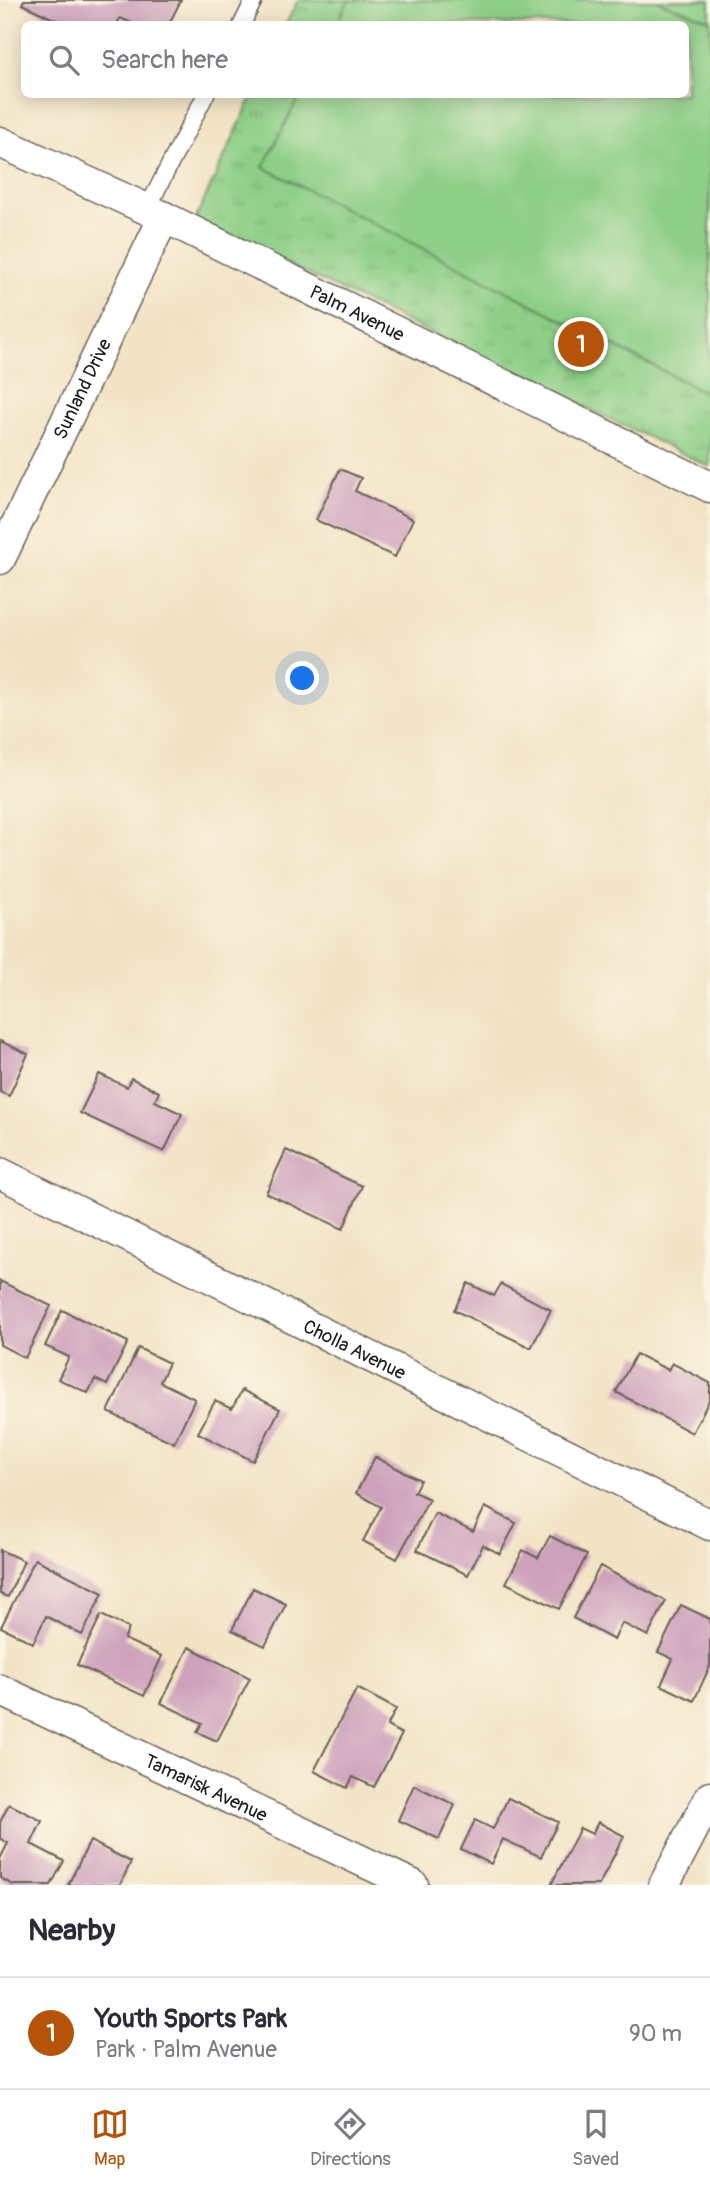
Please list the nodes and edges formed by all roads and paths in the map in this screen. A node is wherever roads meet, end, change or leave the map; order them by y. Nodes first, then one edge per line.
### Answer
1 (254, 0) edge
2 (244, 21) edge
3 (204, 98) edge
4 (0, 142) edge
5 (155, 213) junction
6 (710, 487) edge
7 (0, 559) edge
8 (0, 1173) edge
9 (710, 1524) edge
10 (0, 1690) edge
11 (710, 1797) edge
12 (413, 1885) edge
13 (664, 1885) edge

1 - 2 lane
3 - 5 lane
4 - 5 street, Palm Avenue
5 - 6 street, Palm Avenue
5 - 7 street, Sunland Drive
8 - 9 street, Cholla Avenue
10 - 12 street, Tamarisk Avenue
11 - 13 street

